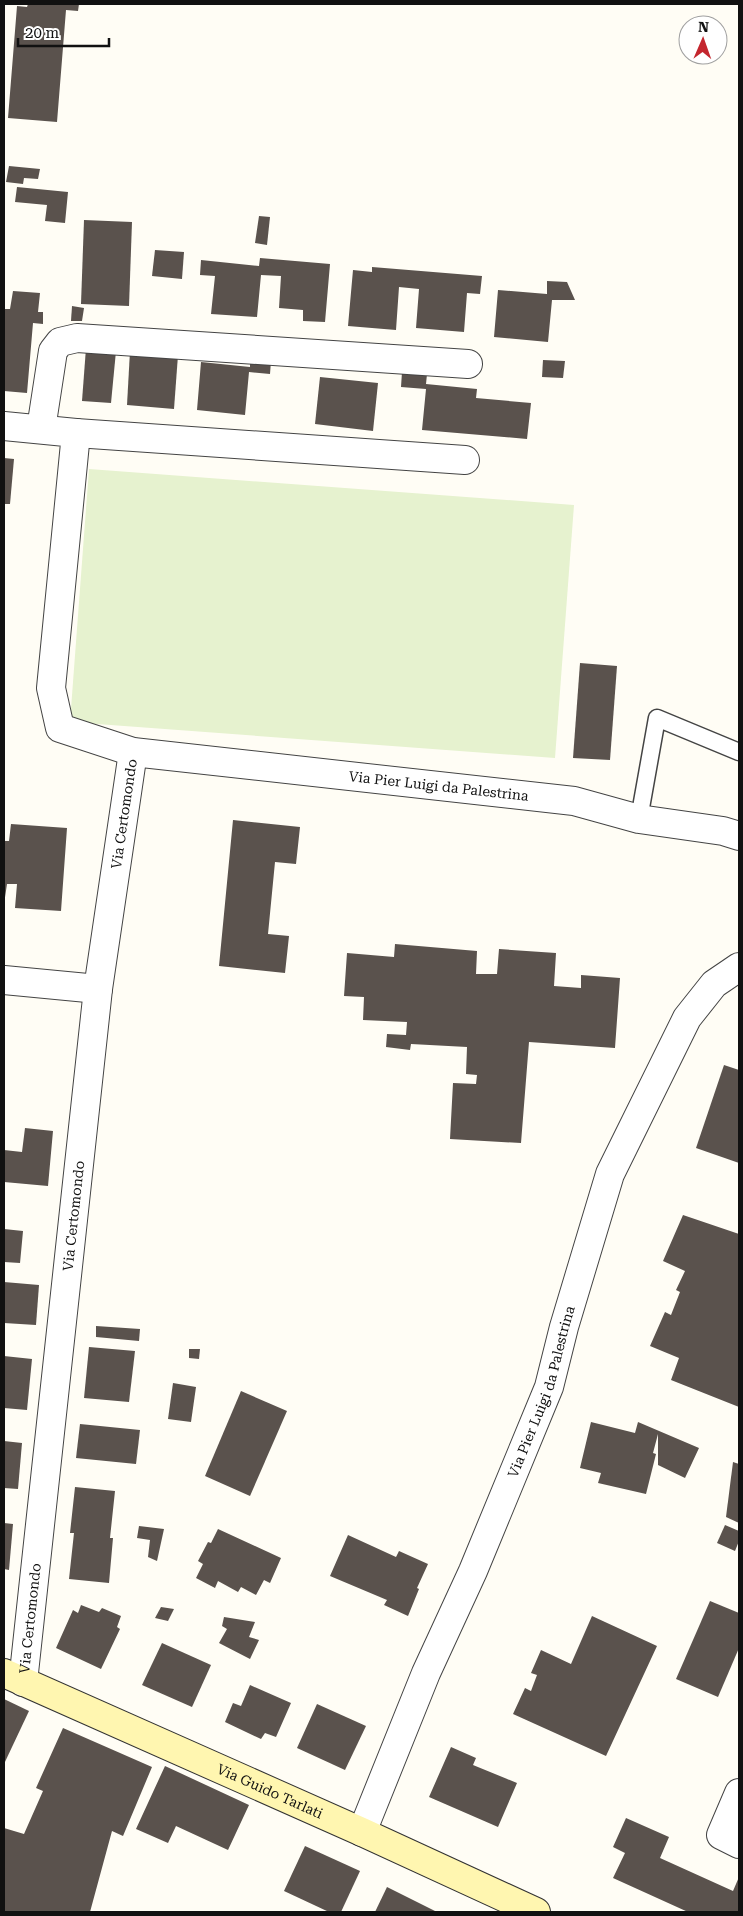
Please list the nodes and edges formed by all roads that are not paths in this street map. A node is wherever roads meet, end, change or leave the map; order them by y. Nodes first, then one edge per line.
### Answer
1 (468, 364) dead end
2 (4, 426) edge
3 (41, 430) junction
4 (76, 433) junction
5 (466, 460) dead end
6 (133, 752) junction
7 (739, 752) edge
8 (639, 819) junction
9 (739, 836) edge
10 (739, 967) edge
11 (4, 980) edge
12 (98, 989) junction
13 (13, 1678) edge
14 (739, 1793) edge
15 (362, 1832) junction
16 (739, 1844) edge
17 (536, 1912) edge

1 - 3 street
2 - 3 street
3 - 4 street
4 - 5 street
4 - 6 street, Via Pier Luigi da Palestrina
6 - 8 street, Via Pier Luigi da Palestrina
6 - 12 street, Via Certomondo
7 - 8 lane
8 - 9 street, Via Pier Luigi da Palestrina
10 - 15 street, Via Pier Luigi da Palestrina
11 - 12 street
12 - 13 street, Via Certomondo
13 - 15 main road, Via Guido Tarlati
14 - 16 street
15 - 17 main road, Via Guido Tarlati

